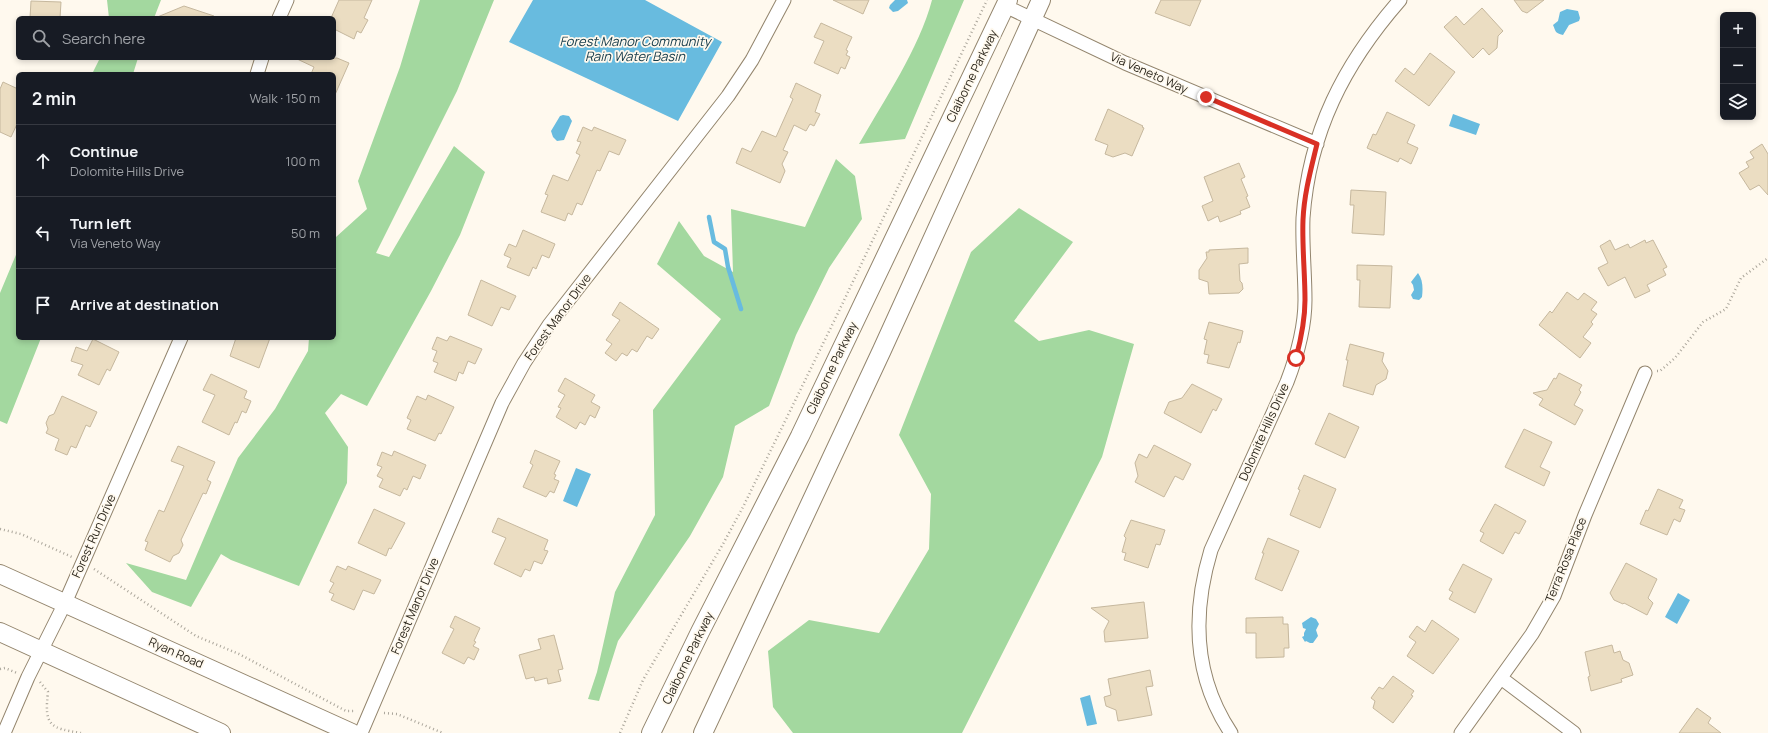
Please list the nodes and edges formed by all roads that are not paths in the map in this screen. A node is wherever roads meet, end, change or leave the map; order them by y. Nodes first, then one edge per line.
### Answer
1 (287, 0) edge
2 (784, 0) edge
3 (1040, 0) edge
4 (1400, 0) edge
5 (1006, 3) edge
6 (280, 16) edge
7 (1032, 19) junction
8 (261, 60) edge
9 (258, 72) edge
10 (1317, 144) junction
11 (180, 340) edge
12 (1645, 373) dead end
13 (0, 574) edge
14 (65, 603) junction
15 (0, 632) edge
16 (41, 650) junction
17 (1501, 678) junction
18 (4, 733) edge
19 (221, 733) edge
20 (352, 733) edge
21 (361, 733) edge
22 (651, 733) edge
23 (703, 733) edge
24 (1231, 733) edge
25 (1461, 733) edge
26 (1574, 733) edge

1 - 6 street
2 - 21 street, Forest Manor Drive
3 - 7 main road
4 - 10 street, Dolomite Hills Drive
5 - 7 street, Via Veneto Way
5 - 22 main road, Claiborne Parkway
7 - 10 street, Via Veneto Way
7 - 23 main road
8 - 9 street
10 - 24 street, Dolomite Hills Drive
11 - 14 street, Forest Run Drive
12 - 17 street, Terra Rosa Place
13 - 14 main road, Ryan Road
14 - 16 street, Forest Run Drive
14 - 20 main road, Ryan Road
15 - 16 main road
16 - 18 street, Forest Run Drive
16 - 19 main road
17 - 25 street, Terra Rosa Place
17 - 26 street

